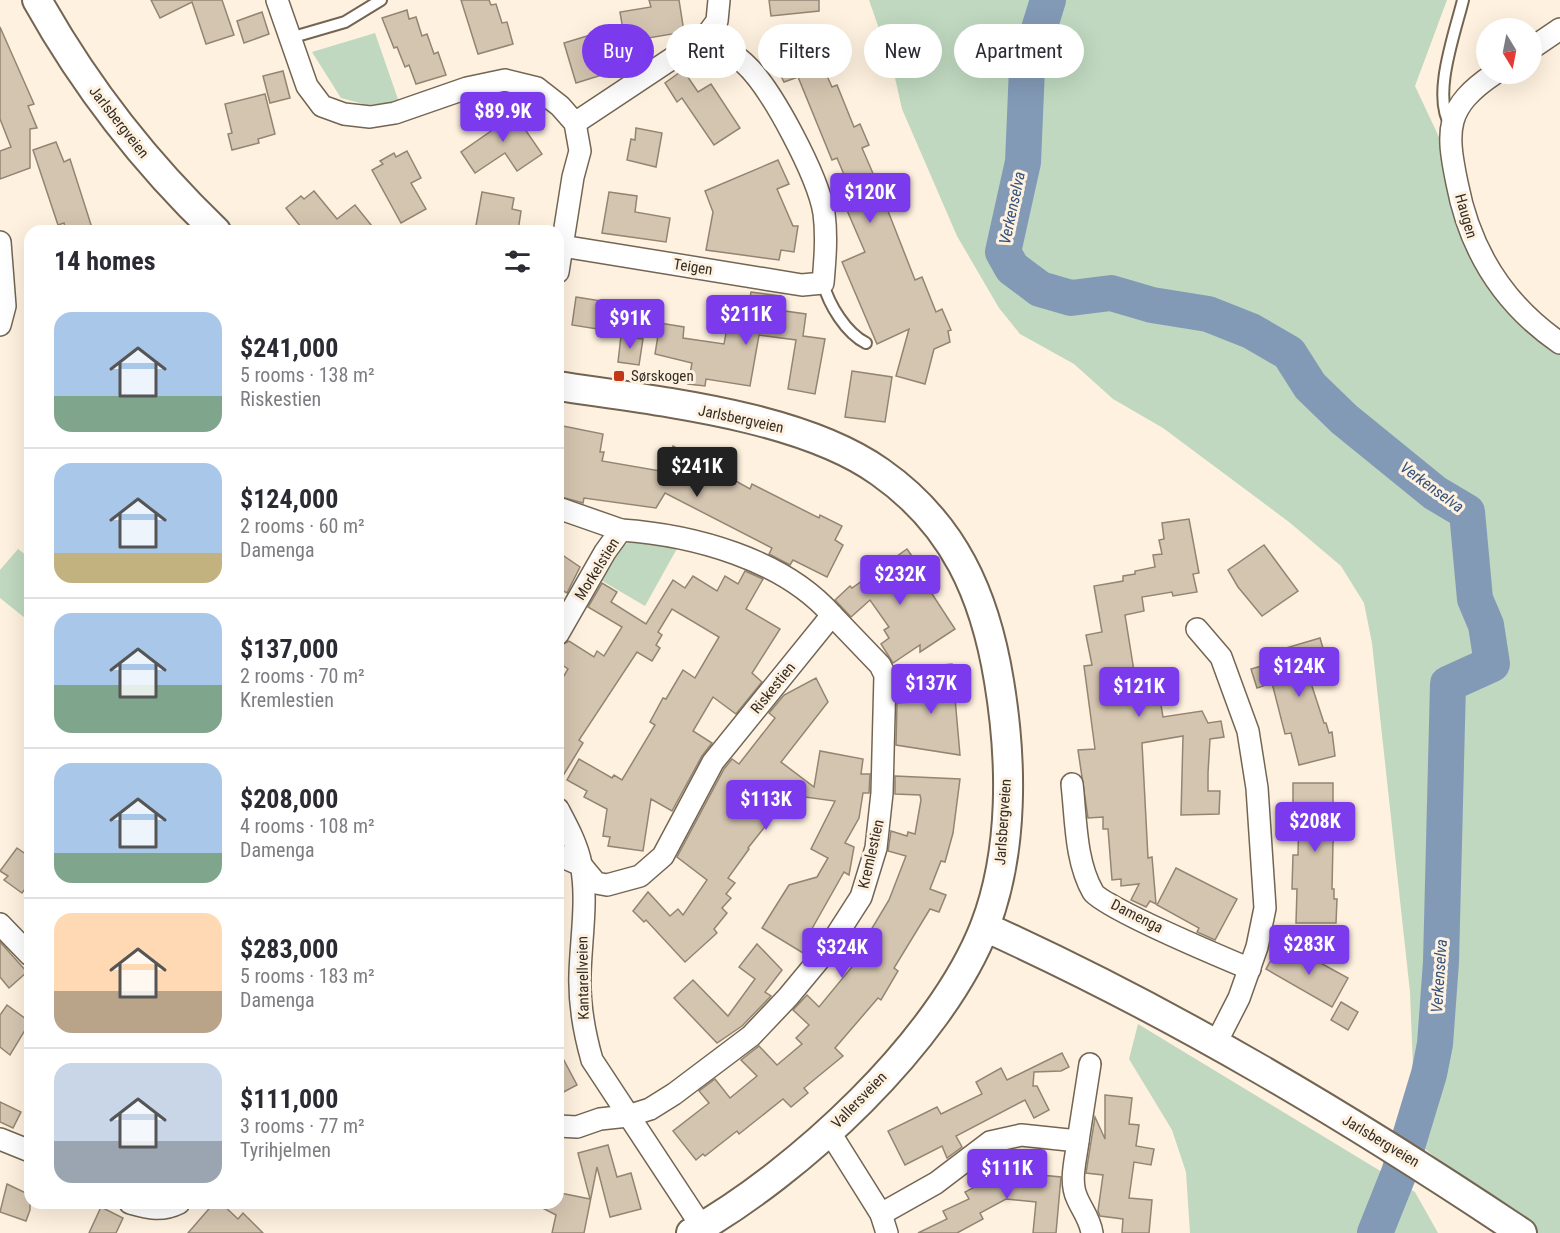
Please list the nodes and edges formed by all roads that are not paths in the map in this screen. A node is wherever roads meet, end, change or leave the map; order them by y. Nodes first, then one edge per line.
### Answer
1 (37, 0) edge
2 (278, 0) edge
3 (381, 0) edge
4 (719, 0) edge
5 (1463, 0) edge
6 (715, 24) edge
7 (1560, 29) edge
8 (290, 38) junction
9 (1542, 41) edge
10 (666, 63) edge
11 (746, 65) edge
12 (1479, 84) edge
13 (575, 123) junction
14 (1451, 127) junction
15 (210, 225) edge
16 (564, 233) edge
17 (0, 242) edge
18 (564, 246) edge
19 (823, 283) junction
20 (0, 325) edge
21 (1560, 343) edge
22 (866, 344) dead end
23 (564, 387) edge
24 (564, 510) edge
25 (621, 530) junction
26 (832, 615) junction
27 (564, 624) edge
28 (1197, 629) dead end
29 (1072, 784) dead end
30 (564, 820) edge
31 (564, 857) edge
32 (581, 864) junction
33 (0, 924) edge
34 (985, 927) junction
35 (24, 950) edge
36 (1250, 969) junction
37 (1216, 1043) junction
38 (1090, 1064) dead end
39 (628, 1116) junction
40 (564, 1126) edge
41 (830, 1131) junction
42 (0, 1139) edge
43 (1078, 1141) junction
44 (24, 1149) edge
45 (884, 1223) edge
46 (696, 1230) edge
47 (1092, 1233) edge
48 (1522, 1233) edge

1 - 15 main road, Jarlsbergveien
2 - 8 street
3 - 8 lane
4 - 6 street
5 - 14 lane
7 - 9 street
8 - 13 street
10 - 13 street
11 - 19 street
12 - 14 street, Haugen
13 - 16 street
14 - 21 street, Haugen
17 - 20 street
18 - 19 street, Teigen
19 - 22 lane
23 - 34 main road, Jarlsbergveien
24 - 25 street, Morkelstien
25 - 26 street
25 - 27 street, Morkelstien
26 - 32 street, Riskestien
26 - 39 street, Kremlestien
28 - 36 street
29 - 36 street, Damenga
30 - 32 street, Kantarellveien
31 - 32 street, Riskestien
32 - 39 street, Kantarellveien
33 - 35 street
34 - 37 main road, Jarlsbergveien
34 - 41 main road, Vallersveien
36 - 37 street
37 - 48 main road, Jarlsbergveien
38 - 43 street
39 - 40 street, Kremlestien
39 - 46 street, Kantarellveien
41 - 45 street
41 - 46 main road, Vallersveien
42 - 44 street
43 - 45 street
43 - 47 street

